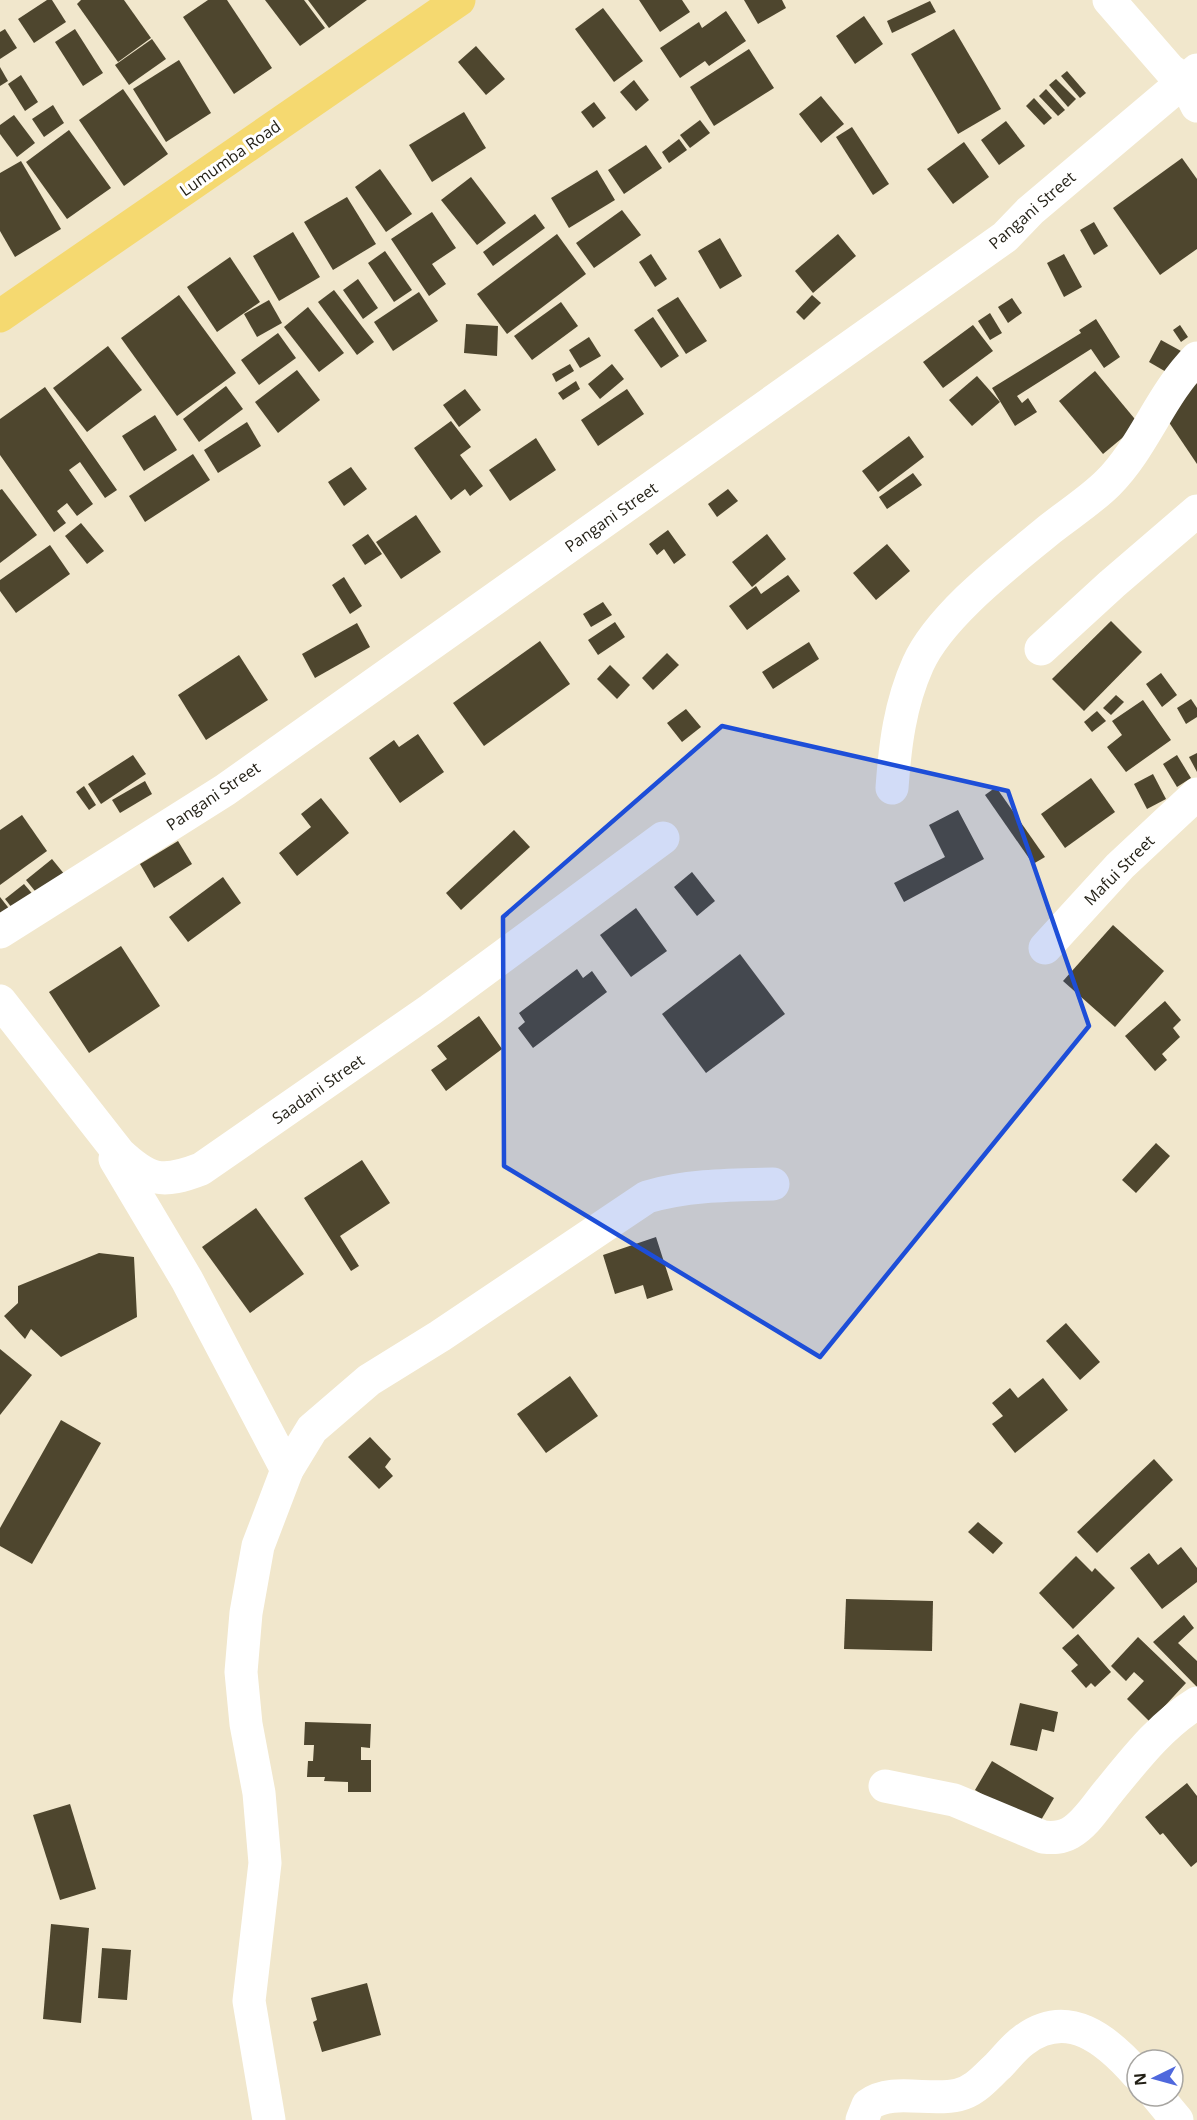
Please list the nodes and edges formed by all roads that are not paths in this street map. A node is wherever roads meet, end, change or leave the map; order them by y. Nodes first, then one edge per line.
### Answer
1 (459, 0) edge
2 (1109, 0) edge
3 (1193, 85) edge
4 (0, 316) edge
5 (1197, 358) edge
6 (1197, 511) edge
7 (1041, 649) dead end
8 (892, 788) dead end
9 (1197, 794) edge
10 (663, 838) dead end
11 (0, 932) edge
12 (1045, 948) dead end
13 (0, 1001) edge
14 (93, 1124) junction
15 (772, 1184) dead end
16 (287, 1470) junction
17 (1197, 1702) edge
18 (885, 1786) dead end
19 (1125, 2063) edge
20 (1168, 2108) edge
21 (269, 2120) edge
22 (862, 2120) edge
23 (1178, 2120) edge

1 - 4 main road, Lumumba Road
2 - 3 street
3 - 11 street, Pangani Street
5 - 8 street
6 - 7 street
9 - 12 street, Mafui Street
10 - 14 street, Saadani Street
13 - 14 street, Saadani Street
14 - 16 street
15 - 16 street
16 - 21 street
17 - 18 street
19 - 22 street
20 - 23 street

